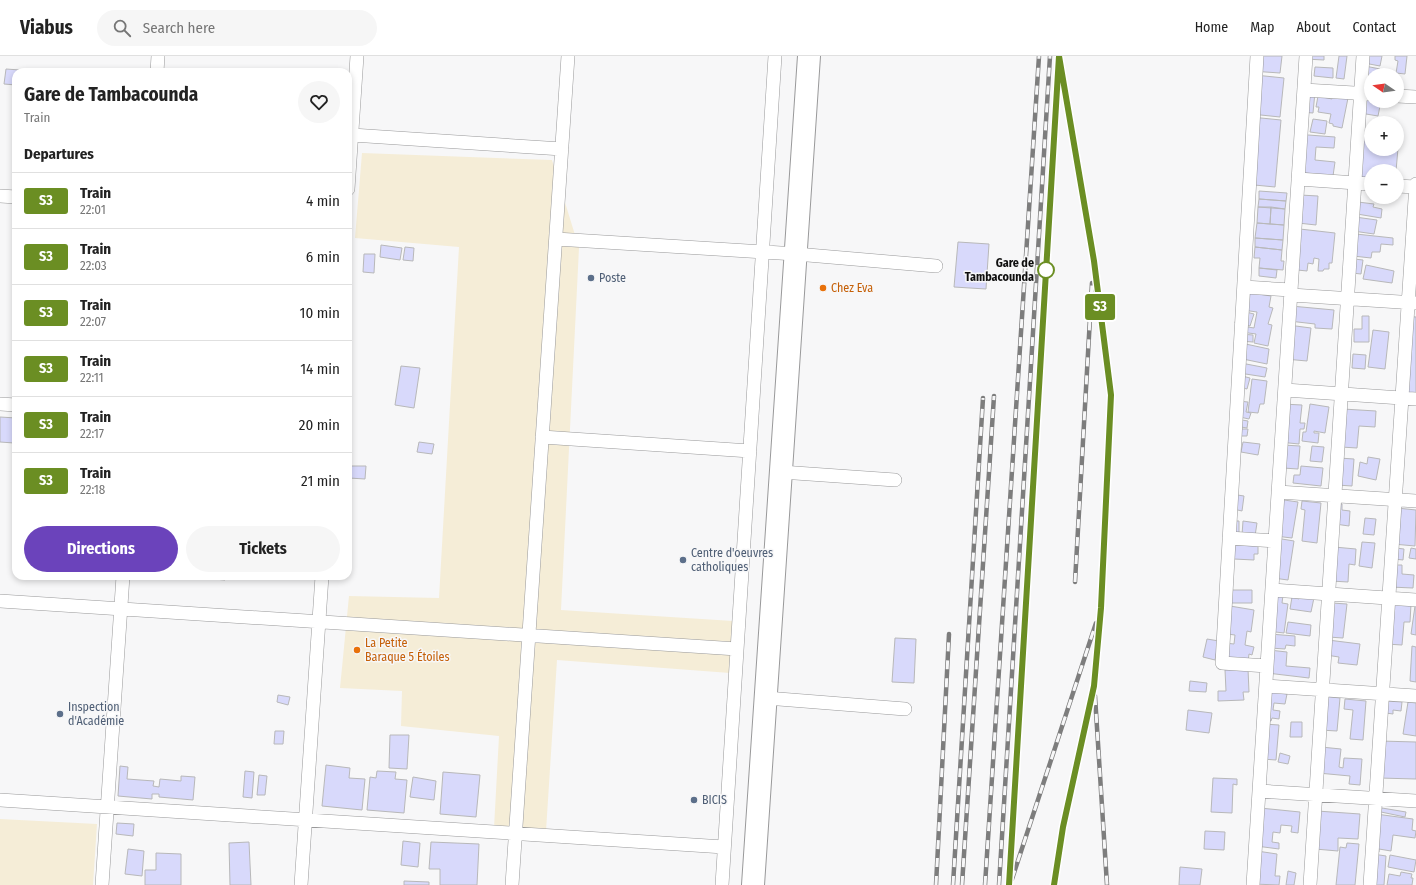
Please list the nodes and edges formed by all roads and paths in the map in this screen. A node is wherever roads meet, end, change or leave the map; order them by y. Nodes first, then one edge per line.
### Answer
1 (158, 56) edge
2 (357, 56) edge
3 (568, 56) edge
4 (775, 56) edge
5 (809, 56) edge
6 (1257, 56) edge
7 (1306, 56) edge
8 (1363, 56) edge
9 (157, 68) edge
10 (1364, 69) edge
11 (1304, 90) junction
12 (1364, 94) edge
13 (1404, 96) edge
14 (1416, 97) edge
15 (1364, 108) edge
16 (352, 135) joint
17 (562, 149) junction
18 (1298, 179) junction
19 (1355, 183) junction
20 (1364, 184) edge
21 (1404, 186) edge
22 (1416, 186) edge
23 (0, 196) edge
24 (12, 197) edge
25 (556, 239) junction
26 (762, 252) junction
27 (796, 254) junction
28 (936, 266) dead end
29 (1244, 286) junction
30 (1291, 292) junction
31 (1348, 298) junction
32 (1412, 303) edge
33 (1285, 390) junction
34 (1341, 394) junction
35 (1402, 398) junction
36 (1416, 399) edge
37 (0, 404) edge
38 (12, 405) edge
39 (542, 437) junction
40 (750, 451) junction
41 (781, 472) junction
42 (895, 480) dead end
43 (1278, 492) junction
44 (1335, 496) junction
45 (1395, 500) junction
46 (1416, 502) edge
47 (1229, 538) junction
48 (1275, 541) junction
49 (123, 580) edge
50 (322, 580) edge
51 (1272, 590) junction
52 (1329, 594) junction
53 (1389, 598) junction
54 (1416, 600) edge
55 (0, 601) edge
56 (120, 609) junction
57 (318, 622) junction
58 (529, 636) junction
59 (737, 649) junction
60 (1267, 666) junction
61 (1266, 686) junction
62 (1322, 690) junction
63 (1383, 694) junction
64 (1416, 696) edge
65 (766, 698) junction
66 (905, 709) dead end
67 (1259, 791) junction
68 (1316, 794) junction
69 (1376, 798) junction
70 (0, 800) edge
71 (1416, 801) edge
72 (107, 806) junction
73 (305, 819) junction
74 (516, 833) junction
75 (724, 847) junction
76 (102, 885) edge
77 (300, 885) edge
78 (512, 885) edge
79 (722, 885) edge
80 (753, 885) edge
81 (1253, 885) edge
82 (1310, 885) edge
83 (1370, 885) edge

1 - 9 street
2 - 16 street
3 - 17 street
4 - 26 street
5 - 27 highway
6 - 29 street
7 - 11 street
8 - 10 street
11 - 12 street
11 - 18 street
13 - 14 street
15 - 19 street
16 - 17 street
17 - 25 street
18 - 19 street
18 - 30 street
19 - 20 street
19 - 31 street
21 - 22 street
22 - 32 street
23 - 24 street
25 - 26 street
25 - 39 street
26 - 27 street
26 - 40 street
27 - 28 street
27 - 41 highway
29 - 30 street
29 - 47 street
30 - 31 street
30 - 33 street
31 - 32 street
31 - 34 street
32 - 35 street
33 - 34 street
33 - 43 street
34 - 35 street
34 - 44 street
35 - 36 street
35 - 45 street
37 - 38 street
39 - 40 street
39 - 58 street
40 - 59 street
41 - 42 street
41 - 65 highway
43 - 44 street
43 - 48 street
44 - 45 street
44 - 52 street
45 - 46 street
45 - 53 street
47 - 48 street
47 - 60 street
48 - 51 street
49 - 56 street
50 - 57 street
51 - 52 street
51 - 60 street
52 - 53 street
52 - 62 street
53 - 54 street
53 - 63 street
55 - 56 street
56 - 57 street
56 - 72 street
57 - 58 street
57 - 73 street
58 - 59 street
58 - 74 street
59 - 75 street
60 - 61 street
61 - 62 street
61 - 67 street
62 - 63 street
62 - 68 street
63 - 64 street
63 - 69 street
65 - 66 street
65 - 80 highway
67 - 68 street
67 - 81 street
68 - 69 street
68 - 82 street
69 - 71 street
69 - 83 street
70 - 72 street
72 - 73 street
72 - 76 street
73 - 74 street
73 - 77 street
74 - 75 street
74 - 78 street
75 - 79 street

